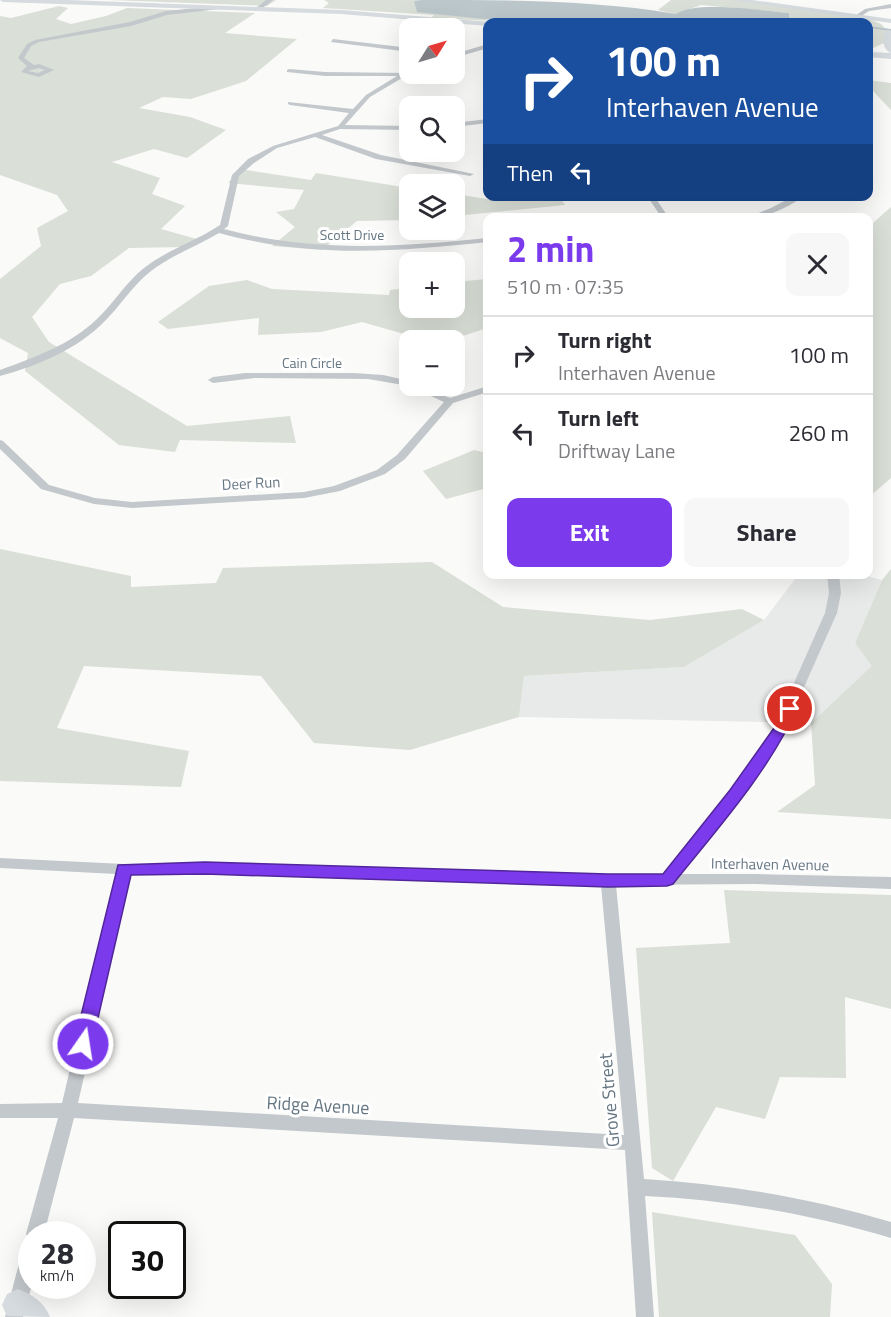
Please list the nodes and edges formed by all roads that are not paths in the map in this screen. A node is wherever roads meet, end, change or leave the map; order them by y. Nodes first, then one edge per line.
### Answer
1 (3, 0) edge
2 (270, 0) edge
3 (741, 0) edge
4 (891, 7) edge
5 (167, 9) junction
6 (258, 9) junction
7 (862, 17) joint
8 (483, 24) edge
9 (886, 27) edge
10 (333, 41) dead end
11 (483, 47) edge
12 (399, 49) edge
13 (873, 50) edge
14 (891, 51) edge
15 (465, 53) edge
16 (873, 53) edge
17 (465, 55) edge
18 (483, 56) edge
19 (891, 56) edge
20 (32, 67) dead end
21 (289, 71) dead end
22 (399, 73) edge
23 (399, 78) edge
24 (290, 103) dead end
25 (353, 111) junction
26 (483, 122) edge
27 (465, 124) edge
28 (340, 127) junction
29 (399, 128) edge
30 (313, 134) junction
31 (470, 174) dead end
32 (791, 201) edge
33 (765, 213) edge
34 (218, 230) junction
35 (483, 240) edge
36 (0, 373) edge
37 (213, 380) dead end
38 (399, 382) edge
39 (483, 391) edge
40 (438, 396) edge
41 (450, 401) junction
42 (0, 443) edge
43 (834, 579) edge
44 (0, 863) edge
45 (124, 869) junction
46 (608, 880) junction
47 (667, 880) junction
48 (891, 883) edge
49 (68, 1110) junction
50 (0, 1111) edge
51 (633, 1143) junction
52 (636, 1187) junction
53 (38, 1221) edge
54 (891, 1230) edge
55 (645, 1317) edge

1 - 5 street
2 - 6 street
3 - 7 street
4 - 7 street
5 - 6 street
5 - 20 street
6 - 8 street
9 - 13 street
9 - 14 street
10 - 12 street
11 - 15 street
16 - 19 street
17 - 18 street
21 - 22 street
23 - 25 street
24 - 25 street
25 - 28 street
26 - 27 street
28 - 29 street
28 - 30 street
30 - 31 street
30 - 34 street
32 - 33 street
34 - 35 street, Scott Drive
34 - 36 street
37 - 38 street, Cain Circle
39 - 41 street
40 - 41 street, Cain Circle
41 - 42 street, Deer Run
43 - 47 street
44 - 45 street, Interhaven Avenue
45 - 46 street, Interhaven Avenue
45 - 49 street
46 - 47 street, Interhaven Avenue
46 - 51 street, Grove Street
47 - 48 street, Interhaven Avenue
49 - 50 street, Ridge Avenue
49 - 51 street, Ridge Avenue
49 - 53 street
51 - 52 street, Grove Street
52 - 54 street
52 - 55 street, Grove Street

